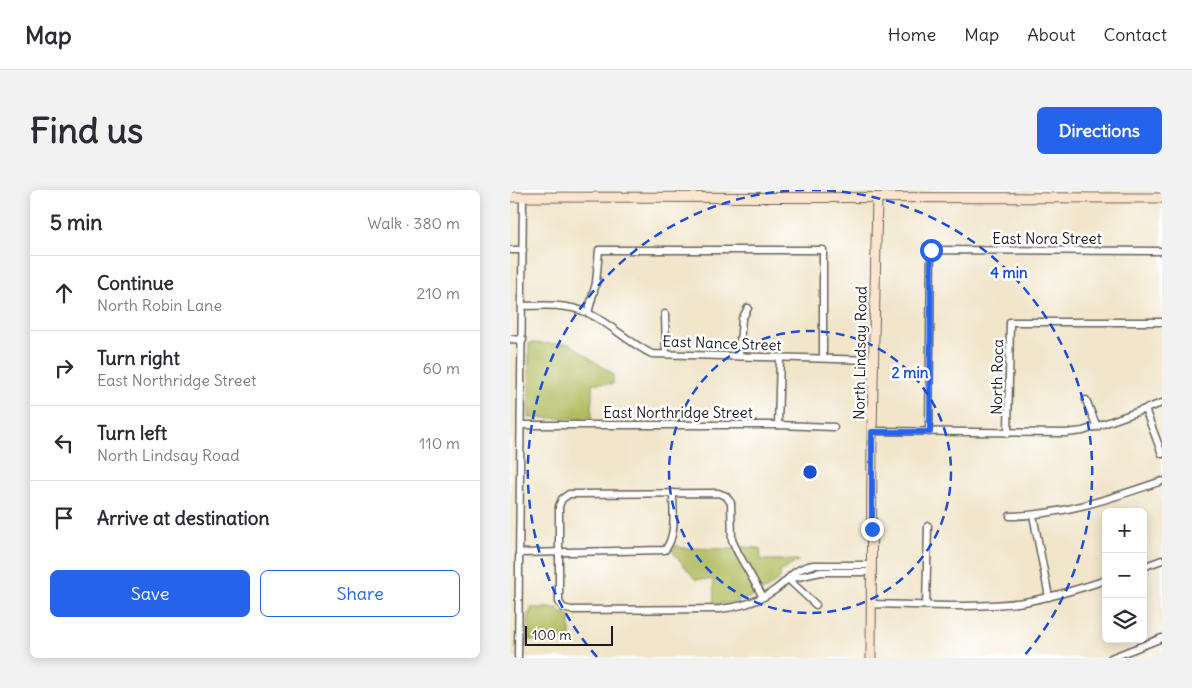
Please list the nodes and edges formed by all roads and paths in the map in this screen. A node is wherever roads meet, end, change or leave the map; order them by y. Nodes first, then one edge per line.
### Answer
1 (510, 197) edge
2 (523, 197) junction
3 (877, 198) junction
4 (1162, 198) edge
5 (510, 250) edge
6 (522, 250) junction
7 (1162, 251) edge
8 (522, 306) junction
9 (748, 308) dead end
10 (588, 313) junction
11 (665, 314) dead end
12 (1162, 322) edge
13 (510, 339) edge
14 (522, 340) junction
15 (666, 354) junction
16 (739, 356) junction
17 (780, 358) junction
18 (823, 358) junction
19 (873, 360) junction
20 (1086, 400) dead end
21 (1162, 403) edge
22 (1145, 409) junction
23 (778, 425) junction
24 (522, 426) junction
25 (1097, 426) junction
26 (834, 427) dead end
27 (872, 432) junction
28 (930, 432) junction
29 (1008, 433) junction
30 (1162, 454) edge
31 (1162, 481) edge
32 (673, 493) junction
33 (1033, 515) junction
34 (1010, 516) dead end
35 (928, 526) dead end
36 (519, 552) junction
37 (559, 552) junction
38 (1162, 560) edge
39 (1147, 566) edge
40 (872, 568) junction
41 (788, 579) junction
42 (1102, 581) edge
43 (763, 597) junction
44 (1049, 597) junction
45 (872, 604) junction
46 (816, 605) dead end
47 (926, 605) junction
48 (1162, 638) edge
49 (518, 658) edge
50 (871, 658) edge
51 (1111, 658) edge

1 - 2 main road
2 - 3 main road
2 - 6 street
3 - 4 main road
3 - 19 main road, North Lindsay Road
5 - 6 street
6 - 8 street
7 - 28 street, East Nora Street
8 - 10 street, East Nance Street
8 - 14 street
9 - 16 street
10 - 15 street, East Nance Street
10 - 18 street
11 - 15 street
12 - 29 street, North Roca
13 - 14 street
14 - 24 street
15 - 16 street, East Nance Street
16 - 17 street, East Nance Street
17 - 18 street, East Nance Street
17 - 23 street
18 - 19 street, East Nance Street
19 - 27 main road, North Lindsay Road
20 - 25 street
21 - 22 street
22 - 25 street
22 - 30 street
23 - 24 street, East Northridge Street
23 - 26 street, East Northridge Street
24 - 36 street
25 - 29 street
27 - 28 street
27 - 40 main road, North Lindsay Road
28 - 29 street
31 - 33 street
32 - 37 street
32 - 37 street
32 - 43 street
33 - 34 street
33 - 44 street
35 - 47 street
36 - 37 street
36 - 49 street
37 - 43 street
38 - 39 street
40 - 41 street
40 - 45 main road, North Lindsay Road
41 - 43 street
41 - 46 street
42 - 44 street
44 - 47 street
45 - 47 street
45 - 50 main road, North Lindsay Road
48 - 51 street

